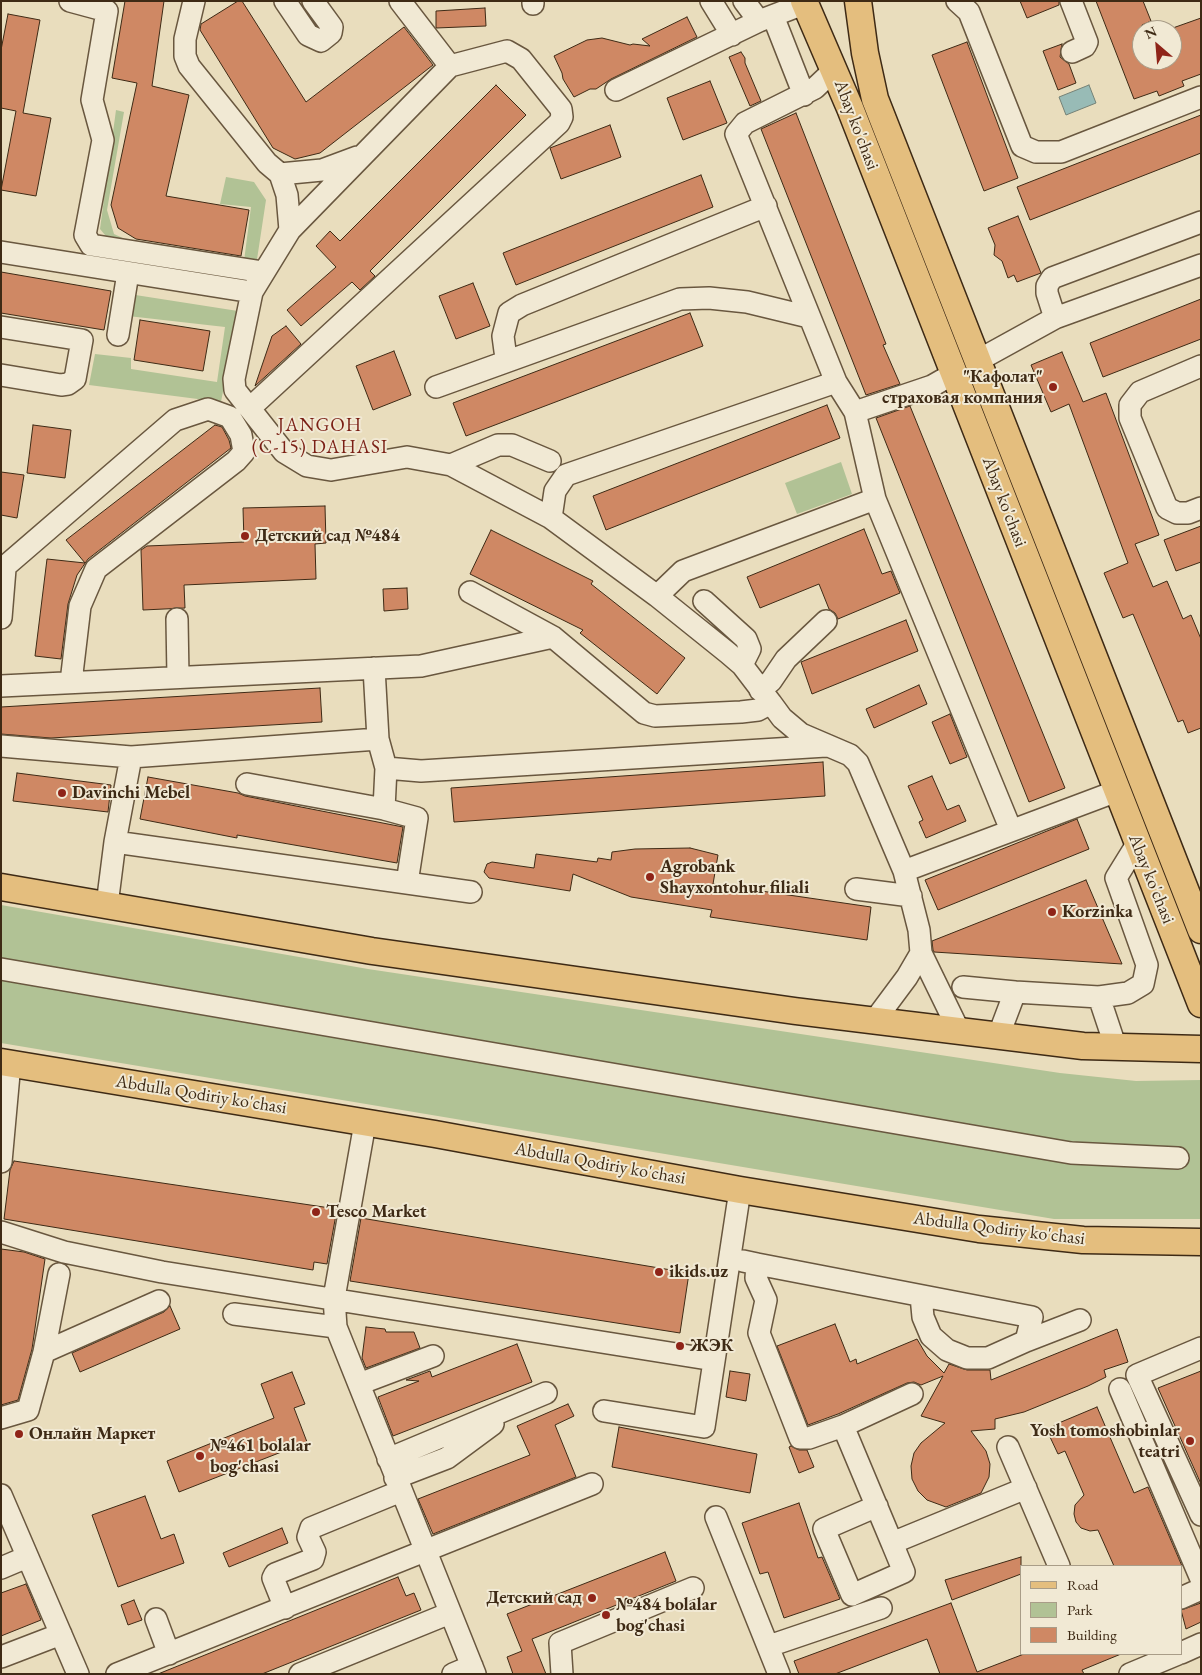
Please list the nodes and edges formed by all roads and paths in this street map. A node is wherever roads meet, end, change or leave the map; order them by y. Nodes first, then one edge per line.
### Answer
1 (70, 1) edge
2 (194, 1) edge
3 (285, 1) edge
4 (313, 1) edge
5 (400, 1) edge
6 (711, 1) edge
7 (744, 1) edge
8 (858, 1) edge
9 (957, 1) edge
10 (1071, 1) edge
11 (805, 2) edge
12 (109, 6) edge
13 (766, 18) junction
14 (732, 36) junction
15 (1072, 52) dead end
16 (450, 66) junction
17 (834, 70) junction
18 (616, 90) dead end
19 (804, 95) junction
20 (1201, 96) edge
21 (364, 153) junction
22 (280, 174) junction
23 (766, 206) junction
24 (1201, 222) edge
25 (290, 230) junction
26 (1, 252) edge
27 (1201, 265) edge
28 (263, 272) junction
29 (128, 273) junction
30 (252, 292) junction
31 (809, 317) junction
32 (1055, 318) junction
33 (1, 327) edge
34 (118, 335) dead end
35 (508, 359) junction
36 (977, 361) junction
37 (1201, 366) edge
38 (953, 374) junction
39 (1, 375) edge
40 (836, 382) junction
41 (436, 387) dead end
42 (250, 408) junction
43 (855, 412) junction
44 (550, 461) dead end
45 (451, 465) junction
46 (875, 499) junction
47 (1201, 508) edge
48 (551, 518) junction
49 (3, 570) edge
50 (470, 592) dead end
51 (656, 596) junction
52 (704, 601) dead end
53 (1, 618) edge
54 (177, 618) dead end
55 (826, 621) dead end
56 (554, 637) junction
57 (742, 665) junction
58 (374, 668) junction
59 (178, 677) junction
60 (71, 682) junction
61 (1, 686) edge
62 (766, 697) junction
63 (378, 739) junction
64 (1, 746) edge
65 (826, 746) junction
66 (131, 757) junction
67 (386, 768) junction
68 (247, 784) dead end
69 (1117, 791) junction
70 (384, 809) junction
71 (1011, 830) junction
72 (115, 842) junction
73 (1137, 844) junction
74 (904, 870) junction
75 (407, 883) junction
76 (1, 887) edge
77 (856, 889) dead end
78 (471, 892) dead end
79 (911, 896) junction
80 (107, 905) junction
81 (1201, 930) edge
82 (921, 952) junction
83 (1, 969) edge
84 (963, 987) dead end
85 (1015, 992) junction
86 (1099, 997) junction
87 (1201, 1004) edge
88 (875, 1020) junction
89 (959, 1031) junction
90 (998, 1037) junction
91 (1116, 1048) junction
92 (1201, 1050) edge
93 (6, 1062) edge
94 (365, 1122) junction
95 (1178, 1158) dead end
96 (1, 1162) edge
97 (740, 1190) junction
98 (1, 1232) edge
99 (1201, 1242) edge
100 (730, 1259) junction
101 (757, 1264) junction
102 (59, 1274) dead end
103 (921, 1296) junction
104 (334, 1298) junction
105 (159, 1301) dead end
106 (234, 1314) dead end
107 (1080, 1320) dead end
108 (336, 1327) junction
109 (1026, 1341) junction
110 (1201, 1348) edge
111 (44, 1352) junction
112 (434, 1356) dead end
113 (714, 1360) junction
114 (359, 1384) junction
115 (1120, 1389) dead end
116 (546, 1393) dead end
117 (912, 1394) dead end
118 (604, 1411) dead end
119 (1, 1418) edge
120 (843, 1426) junction
121 (1008, 1447) dead end
122 (395, 1476) junction
123 (592, 1484) dead end
124 (1026, 1488) junction
125 (1, 1495) edge
126 (877, 1506) junction
127 (1201, 1515) edge
128 (716, 1517) dead end
129 (6, 1519) edge
130 (892, 1543) junction
131 (425, 1551) junction
132 (27, 1557) junction
133 (1059, 1565) edge
134 (1, 1568) edge
135 (1201, 1579) edge
136 (694, 1588) dead end
137 (1201, 1589) edge
138 (1182, 1598) edge
139 (284, 1608) junction
140 (881, 1608) dead end
141 (450, 1613) junction
142 (156, 1619) dead end
143 (61, 1634) junction
144 (1201, 1644) edge
145 (770, 1646) junction
146 (1182, 1652) edge
147 (169, 1654) junction
148 (1175, 1655) edge
149 (1, 1657) edge
150 (467, 1671) edge
151 (78, 1674) edge
152 (118, 1674) edge
153 (300, 1674) edge
154 (562, 1674) edge
155 (779, 1674) edge
156 (1130, 1674) edge

1 - 12 street
2 - 22 street
3 - 4 street
5 - 16 street
6 - 14 street
7 - 13 street
8 - 36 main road, Abay ko'chasi
9 - 20 street
10 - 15 street
11 - 13 street
11 - 17 main road, Abay ko'chasi
12 - 28 street
13 - 14 street
13 - 19 street
14 - 18 street
16 - 21 street
16 - 42 street
17 - 19 street
17 - 38 main road, Abay ko'chasi
19 - 23 street
21 - 22 street
21 - 25 street
22 - 25 street
23 - 31 street
23 - 35 street
24 - 32 street
25 - 28 street
26 - 29 street
27 - 32 street
28 - 30 street
29 - 30 street
29 - 34 street
30 - 42 street
31 - 35 street
31 - 40 street
32 - 36 street
33 - 39 street
35 - 41 street
36 - 38 main road
36 - 81 main road, Abay ko'chasi
37 - 47 street
38 - 43 street
38 - 69 main road, Abay ko'chasi
40 - 43 street
40 - 48 street
42 - 45 street
43 - 46 street
44 - 45 street
45 - 48 street
46 - 51 street
46 - 71 street
48 - 51 street
49 - 53 street
49 - 60 street
50 - 56 street
51 - 57 street
52 - 57 street
54 - 59 street
55 - 62 street
56 - 58 street
56 - 62 street
57 - 62 street
58 - 59 street
58 - 63 street
59 - 60 street
60 - 61 street
62 - 65 street
63 - 66 street
63 - 67 street
64 - 66 street
65 - 67 street
65 - 74 street
66 - 72 street
67 - 70 street
68 - 70 street
69 - 71 street
69 - 73 main road, Abay ko'chasi
70 - 75 street
71 - 74 street
72 - 75 street
72 - 80 street
73 - 86 street
73 - 87 main road, Abay ko'chasi
74 - 79 street
75 - 78 street
76 - 80 main road
77 - 79 street
79 - 82 street
80 - 88 main road
82 - 88 street
82 - 89 street
83 - 95 street
84 - 85 street
85 - 86 street
85 - 90 street
86 - 91 street
88 - 89 main road
89 - 90 main road
90 - 91 main road
91 - 92 main road
93 - 94 main road, Abdulla Qodiriy ko'chasi
93 - 96 street
94 - 97 main road, Abdulla Qodiriy ko'chasi
94 - 104 street
97 - 99 main road, Abdulla Qodiriy ko'chasi
97 - 100 street
98 - 104 street
100 - 101 street
100 - 113 street
101 - 103 street
101 - 120 street
102 - 111 street
103 - 109 street
103 - 109 street
104 - 108 street
104 - 113 street
105 - 111 street
106 - 108 street
107 - 109 street
108 - 114 street
110 - 127 street
111 - 119 street
112 - 114 street
113 - 118 street
114 - 122 street
115 - 135 street
116 - 122 street
117 - 120 street
120 - 126 street
121 - 124 street
122 - 131 street
122 - 139 street
123 - 131 street
124 - 130 street
124 - 133 street
125 - 129 street
126 - 130 street
126 - 130 street
128 - 145 street
129 - 132 street
131 - 139 street
131 - 141 street
132 - 134 street
132 - 143 street
136 - 154 street
137 - 138 street
139 - 147 street
140 - 145 street
141 - 150 street
141 - 153 street
142 - 147 street
143 - 149 street
143 - 151 street
144 - 146 street
145 - 155 street
147 - 152 street
148 - 156 street

